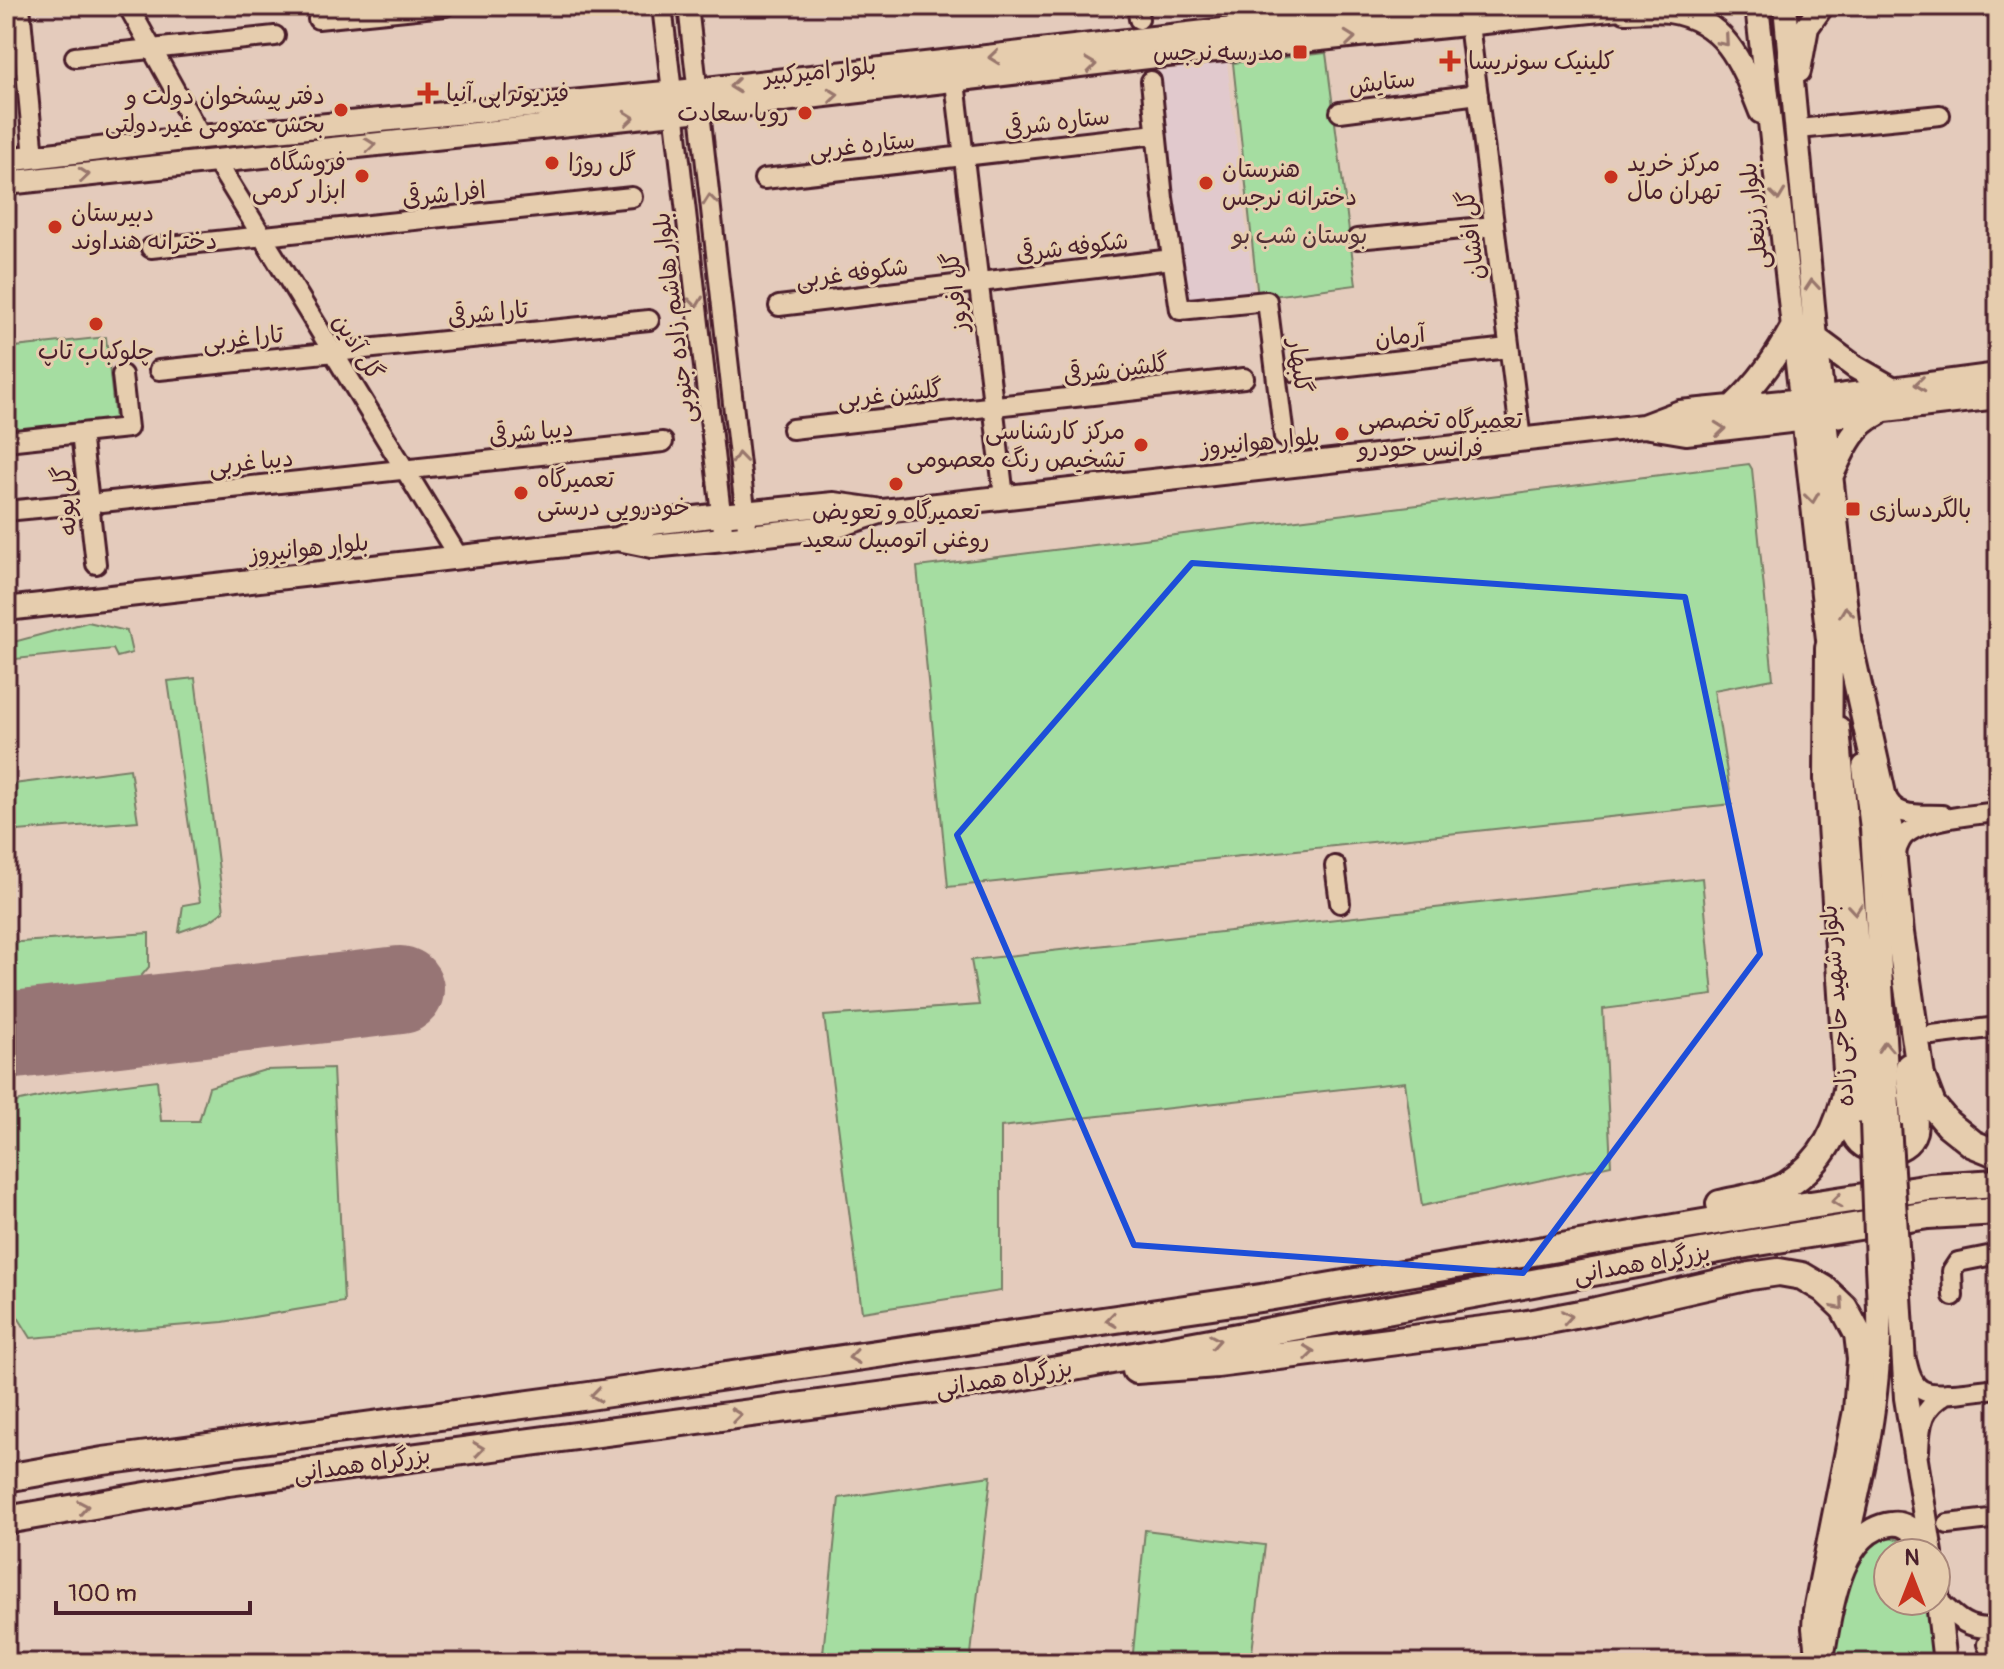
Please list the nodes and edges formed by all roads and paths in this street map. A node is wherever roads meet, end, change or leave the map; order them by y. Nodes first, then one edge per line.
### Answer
1 (20, 6) edge
2 (128, 6) edge
3 (445, 6) edge
4 (662, 6) edge
5 (688, 6) edge
6 (1433, 6) edge
7 (1639, 6) edge
8 (1757, 6) edge
9 (1785, 6) edge
10 (1822, 6) edge
11 (1600, 10) junction
12 (318, 19) dead end
13 (1469, 24) junction
14 (275, 36) dead end
15 (152, 49) junction
16 (75, 57) dead end
17 (1151, 81) dead end
18 (955, 82) junction
19 (1478, 94) junction
20 (698, 100) junction
21 (673, 103) junction
22 (1340, 112) dead end
23 (1940, 115) dead end
24 (1156, 134) junction
25 (1771, 136) junction
26 (201, 137) junction
27 (1799, 137) junction
28 (34, 157) junction
29 (964, 158) junction
30 (6, 160) edge
31 (216, 161) junction
32 (764, 179) dead end
33 (6, 183) edge
34 (632, 197) dead end
35 (1494, 226) junction
36 (263, 238) junction
37 (1357, 239) dead end
38 (151, 248) dead end
39 (1172, 259) junction
40 (978, 282) junction
41 (779, 306) dead end
42 (649, 320) dead end
43 (1793, 326) junction
44 (1816, 338) junction
45 (1508, 348) junction
46 (333, 353) junction
47 (159, 370) dead end
48 (1296, 372) dead end
49 (122, 375) dead end
50 (1998, 375) edge
51 (1244, 378) dead end
52 (1890, 387) junction
53 (1998, 397) edge
54 (1733, 406) junction
55 (993, 407) junction
56 (1813, 409) junction
57 (1887, 410) junction
58 (1643, 426) junction
59 (792, 429) dead end
60 (81, 433) junction
61 (1284, 437) dead end
62 (1521, 440) junction
63 (6, 441) edge
64 (663, 442) dead end
65 (405, 470) junction
66 (1831, 478) junction
67 (1004, 497) junction
68 (95, 502) junction
69 (6, 511) edge
70 (883, 511) junction
71 (746, 513) junction
72 (721, 515) junction
73 (748, 536) junction
74 (618, 539) junction
75 (724, 539) junction
76 (459, 558) junction
77 (96, 564) dead end
78 (6, 609) edge
79 (1840, 649) junction
80 (1880, 781) junction
81 (1998, 812) edge
82 (1964, 816) junction
83 (1893, 862) junction
84 (1335, 866) dead end
85 (1340, 903) dead end
86 (1900, 933) junction
87 (1998, 1027) edge
88 (1932, 1035) dead end
89 (1848, 1086) junction
90 (1998, 1154) edge
91 (1998, 1183) edge
92 (1998, 1211) edge
93 (1998, 1254) edge
94 (1888, 1263) junction
95 (1953, 1296) dead end
96 (1267, 1297) junction
97 (1904, 1349) junction
98 (1008, 1379) junction
99 (1998, 1388) edge
100 (1947, 1393) junction
101 (6, 1478) edge
102 (1919, 1479) junction
103 (1998, 1518) edge
104 (6, 1520) edge
105 (1948, 1524) dead end
106 (1918, 1537) edge
107 (1927, 1537) edge
108 (1836, 1586) junction
109 (1952, 1608) edge
110 (1940, 1617) edge
111 (1997, 1627) edge
112 (1998, 1658) edge
113 (1820, 1663) edge
114 (1945, 1663) edge

1 - 28 street
2 - 15 street
3 - 12 street
4 - 21 street, بلوار هاشم زاده جنوبی
5 - 20 street, بلوار هاشم زاده جنوبی
6 -> 20 main road, بلوار امیرکبیر
7 - 11 main road, بلوار امیرکبیر
8 - 25 main road, بلوار زینعلی
9 - 27 main road, بلوار زینعلی
10 - 27 main road
11 - 13 main road, بلوار امیرکبیر
11 -> 25 main road
18 -> 13 main road, بلوار امیرکبیر
13 - 19 street, گل افشان
14 - 15 street
15 - 16 street
15 - 26 street
17 - 24 street
20 -> 18 main road, بلوار امیرکبیر
18 - 29 street, گل افروز
19 - 22 street, ستایش
19 - 35 street, گل افشان
20 - 21 main road, بلوار امیرکبیر
71 -> 20 street, بلوار هاشم زاده جنوبی
21 - 26 main road, بلوار امیرکبیر
31 -> 21 main road, بلوار امیرکبیر
21 -> 72 street, بلوار هاشم زاده جنوبی
23 - 27 street
24 - 29 street, ستاره شرقی
24 - 39 street
25 -> 43 main road, بلوار زینعلی
26 - 28 main road, بلوار امیرکبیر
44 -> 27 main road, بلوار زینعلی
28 - 30 main road, بلوار امیرکبیر
29 - 32 street, ستاره غربی
29 - 40 street, گل افروز
33 -> 31 main road, بلوار امیرکبیر
31 - 36 street, گل آذین
34 - 36 street, افرا شرقی
35 - 37 street
35 - 45 street, گل افشان
36 - 38 street, افرا شرقی
36 - 46 street, گل آذین
39 - 40 street, شکوفه شرقی
39 - 61 street, گلبهار
40 - 41 street, شکوفه غربی
40 - 55 street, گل افروز
42 - 46 street, تارا شرقی
43 - 54 main road
43 - 56 main road, بلوار زینعلی
44 - 52 main road
44 - 56 main road, بلوار زینعلی
45 - 48 street, آرمان
45 - 62 street, گل افشان
46 - 47 street, تارا غربی
46 - 65 street, گل آذین
49 - 60 street, گل پونه
50 -> 52 main road, بلوار هوانیروز
51 - 55 street, گلشن شرقی
52 - 56 main road, بلوار هوانیروز
53 - 57 main road, بلوار هوانیروز
54 - 56 main road, بلوار هوانیروز
54 - 58 main road, بلوار هوانیروز
55 - 59 street, گلشن غربی
55 - 67 street, گل افروز
56 - 57 main road, بلوار هوانیروز
58 -> 56 main road, بلوار هوانیروز
56 - 66 main road, بلوار شهید حاجی زاده
56 -> 79 main road, بلوار شهید حاجی زاده
57 - 66 main road
58 - 62 main road, بلوار هوانیروز
60 - 63 street, گل پونه
60 - 68 street, گل پونه
62 - 67 main road, بلوار هوانیروز
64 - 65 street, دیبا شرقی
65 - 68 street, دیبا غربی
65 - 76 street, گل آذین
79 -> 66 main road, بلوار شهید حاجی زاده
67 - 70 main road, بلوار هوانیروز
68 - 69 street, دیبا غربی
68 - 77 street, گل پونه
70 - 71 main road, بلوار هوانیروز
70 - 73 main road, بلوار هوانیروز
71 - 72 main road, بلوار هوانیروز
71 - 73 street, بلوار هاشم زاده جنوبی
72 - 74 main road, بلوار هوانیروز
72 - 75 street, بلوار هاشم زاده جنوبی
73 - 75 main road, بلوار هوانیروز
74 - 75 main road, بلوار هوانیروز
74 - 76 main road, بلوار هوانیروز
76 - 78 main road, بلوار هوانیروز
79 - 80 highway
79 - 89 highway
79 - 94 main road, بلوار شهید حاجی زاده, bridge
80 - 82 street
80 - 83 highway
81 - 82 street
82 - 83 street
83 - 86 highway
84 - 85 street
86 - 89 highway
86 - 90 highway
87 - 88 street
89 - 96 highway
91 -> 96 highway, بزرگراه همدانی
98 -> 92 highway, بزرگراه همدانی
93 - 95 street
94 - 97 main road, بلوار شهید حاجی زاده
94 - 108 main road, بلوار شهید حاجی زاده
96 -> 101 highway, بزرگراه همدانی
97 - 100 street
97 - 102 main road, بلوار شهید حاجی زاده
104 -> 98 highway, بزرگراه همدانی
98 -> 113 highway
99 - 100 street
100 - 102 street
102 - 107 main road, بلوار شهید حاجی زاده
103 - 105 street
106 - 108 main road
108 - 113 main road
109 - 111 street
110 - 114 main road
111 - 112 street

